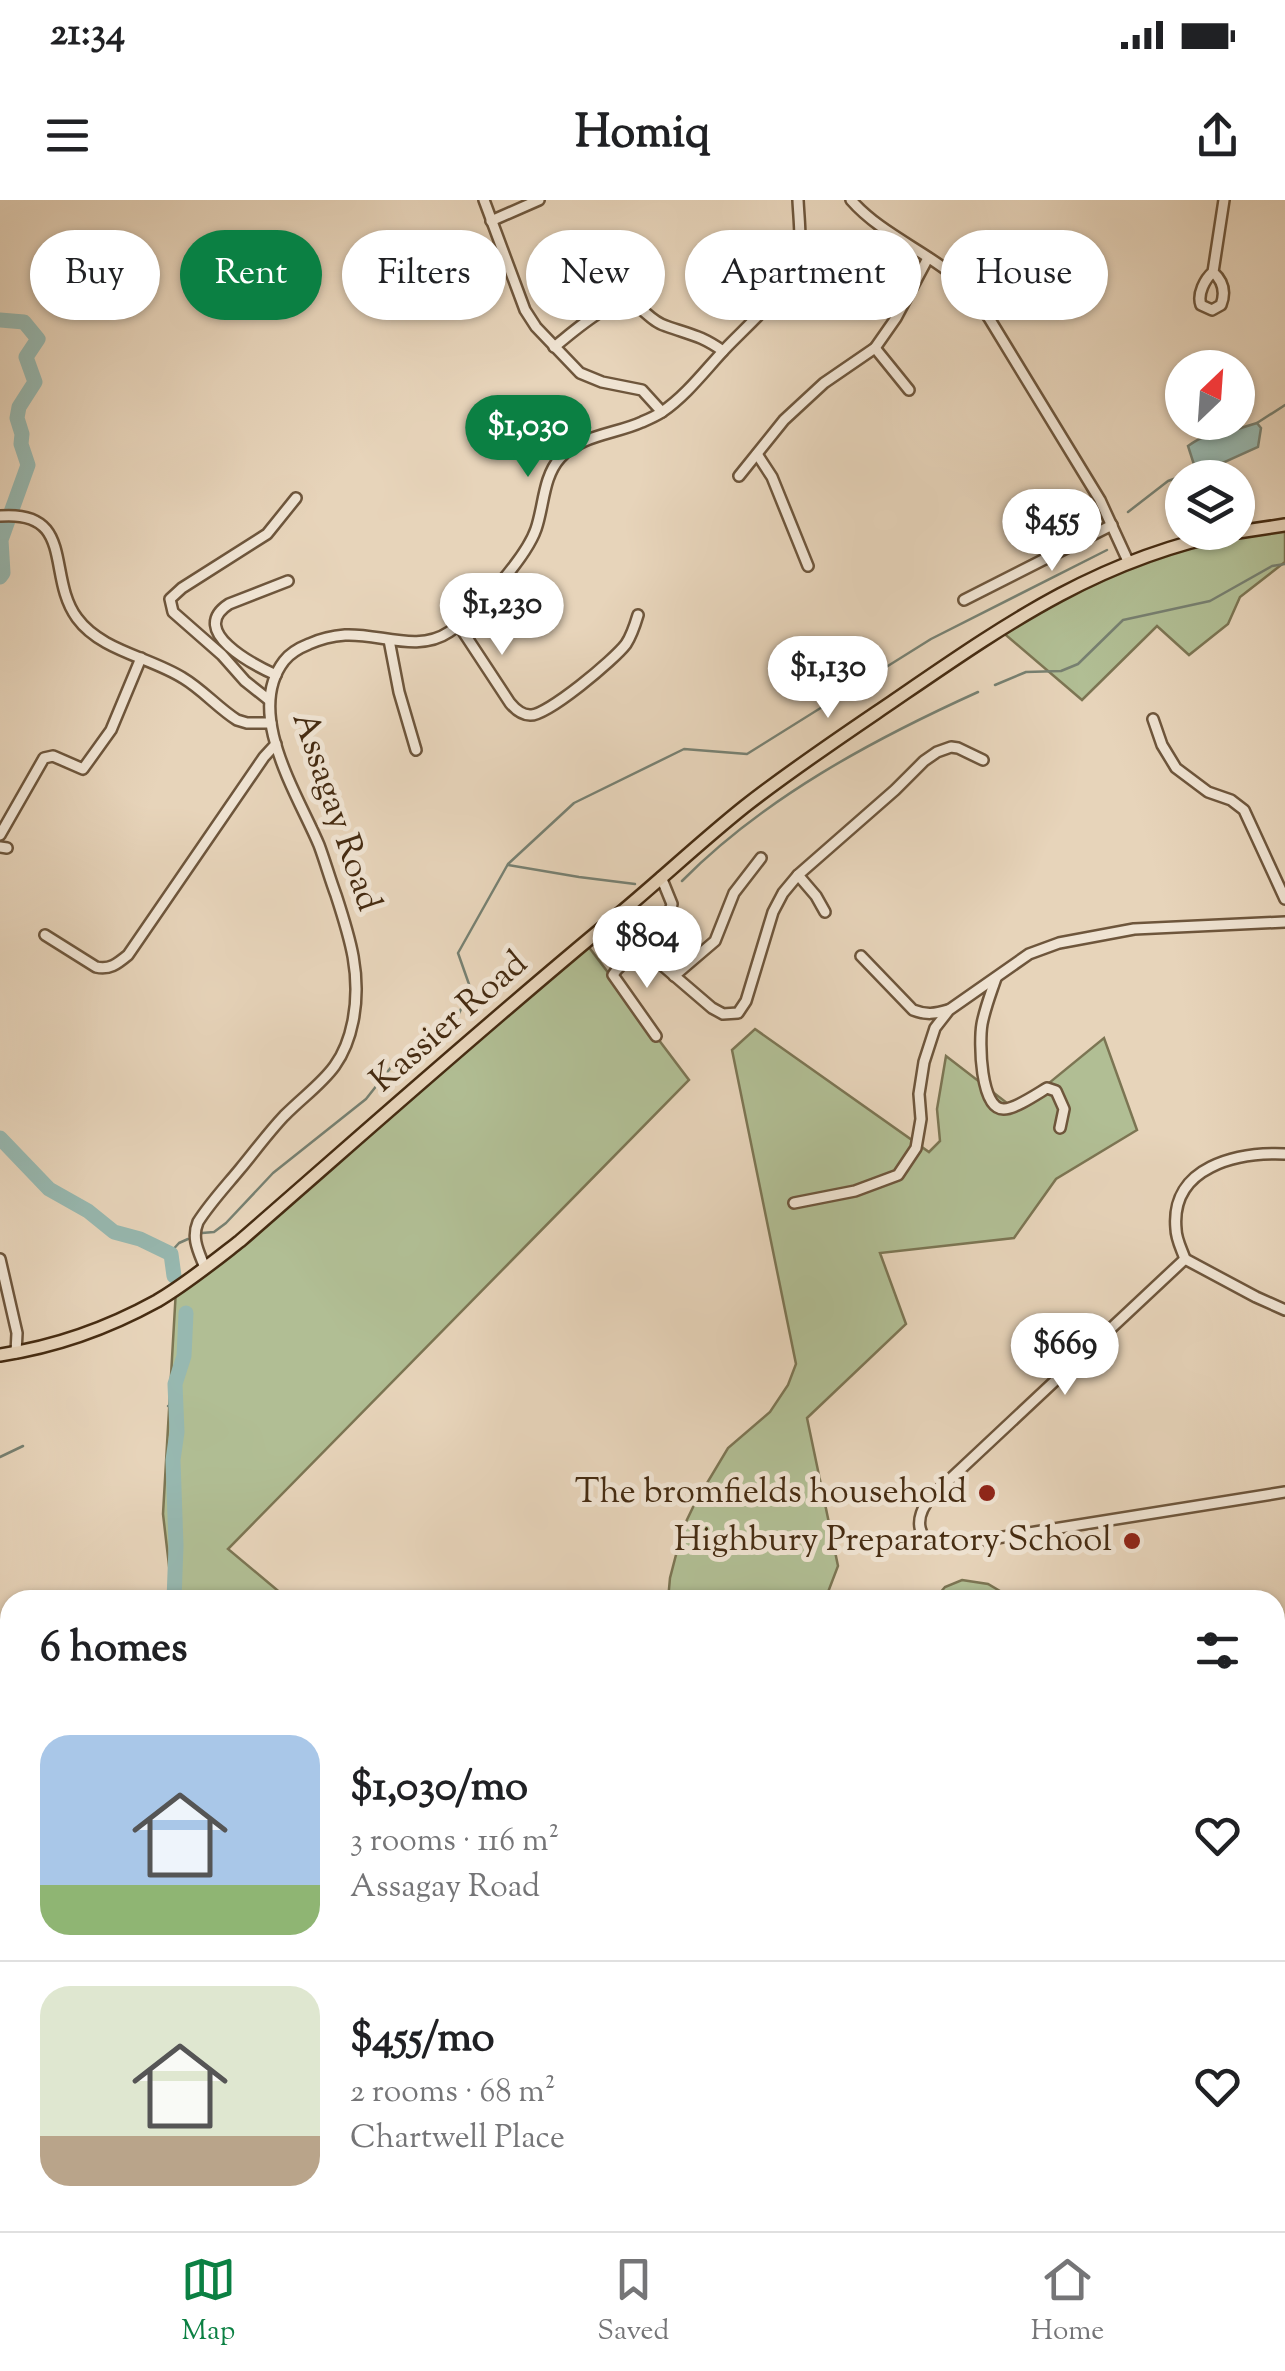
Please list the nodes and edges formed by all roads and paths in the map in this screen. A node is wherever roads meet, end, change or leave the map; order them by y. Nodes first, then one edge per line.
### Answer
1 (484, 200) edge
2 (539, 200) edge
3 (798, 200) edge
4 (851, 200) edge
5 (1224, 200) edge
6 (491, 221) junction
7 (928, 258) junction
8 (1214, 272) dead end
9 (554, 347) junction
10 (875, 348) junction
11 (723, 351) junction
12 (909, 390) dead end
13 (662, 412) junction
14 (757, 454) junction
15 (739, 476) dead end
16 (296, 498) dead end
17 (2, 516) edge
18 (1285, 524) edge
19 (1112, 526) junction
20 (1255, 529) edge
21 (1165, 550) edge
22 (1128, 561) junction
23 (808, 566) dead end
24 (288, 581) dead end
25 (964, 600) dead end
26 (638, 615) dead end
27 (458, 624) junction
28 (388, 640) junction
29 (140, 658) junction
30 (276, 674) junction
31 (270, 700) junction
32 (1154, 720) dead end
33 (271, 723) junction
34 (276, 744) junction
35 (416, 750) dead end
36 (983, 760) dead end
37 (0, 834) edge
38 (761, 858) dead end
39 (798, 875) junction
40 (661, 877) junction
41 (1285, 899) edge
42 (825, 912) dead end
43 (1285, 922) edge
44 (45, 935) dead end
45 (659, 955) junction
46 (860, 956) dead end
47 (997, 975) junction
48 (674, 976) junction
49 (950, 1010) junction
50 (656, 1036) dead end
51 (1060, 1128) dead end
52 (1285, 1154) edge
53 (794, 1203) dead end
54 (0, 1259) edge
55 (1186, 1259) junction
56 (205, 1268) junction
57 (1285, 1310) edge
58 (16, 1353) junction
59 (0, 1356) edge
60 (1285, 1492) edge

1 - 6 street
2 - 6 street
3 - 11 street, Assagay Road
4 - 7 street
5 - 8 street
6 - 9 street
7 - 10 street
7 - 19 street
9 - 11 street
9 - 13 street
10 - 12 street
10 - 14 street
11 - 13 street, Assagay Road
13 - 27 street, Assagay Road
14 - 15 street
14 - 23 street
16 - 31 street
17 - 29 street
18 - 20 main road, Kassier Road
19 - 22 street
19 - 25 street
21 - 22 main road, Kassier Road
22 - 40 main road, Kassier Road
24 - 30 street
26 - 27 street
27 - 28 street, Assagay Road
28 - 30 street, Assagay Road
28 - 35 street
29 - 33 street
29 - 37 street
30 - 31 street, Assagay Road
31 - 33 street, Assagay Road
32 - 41 street
33 - 34 street, Assagay Road
34 - 44 street
34 - 56 street, Assagay Road
36 - 39 street
38 - 48 street
39 - 42 street
39 - 48 street
40 - 45 street
40 - 56 main road, Kassier Road
43 - 47 street
45 - 48 street
45 - 50 street
46 - 49 street
47 - 49 street
47 - 51 street
49 - 53 street
52 - 55 street
54 - 58 street
55 - 57 street
55 - 60 street
56 - 58 main road, Kassier Road
58 - 59 main road, Kassier Road

